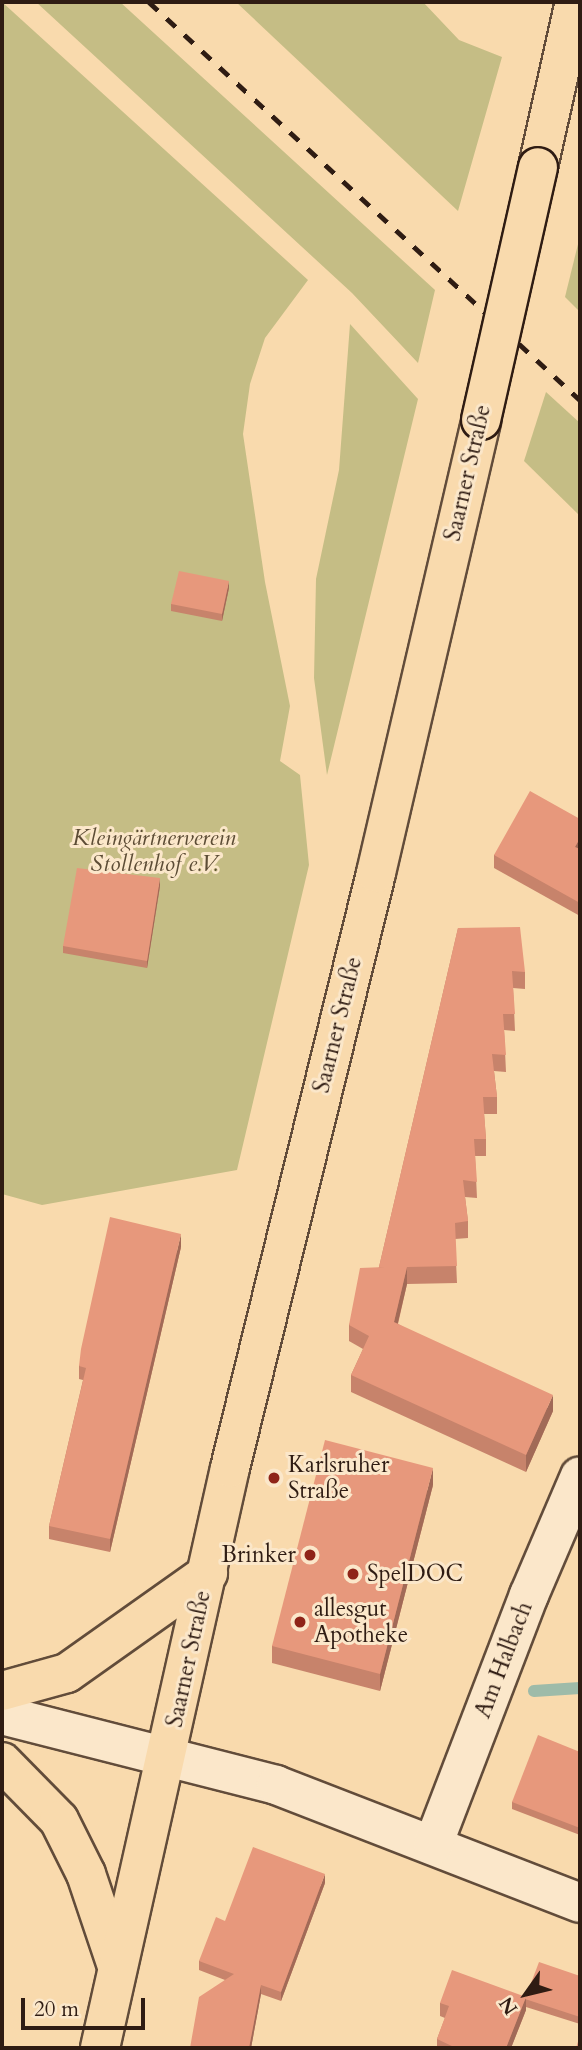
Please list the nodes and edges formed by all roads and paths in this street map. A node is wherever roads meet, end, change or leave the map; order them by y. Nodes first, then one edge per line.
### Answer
1 (575, 2) edge
2 (580, 1476) edge
3 (208, 1573) junction
4 (2, 1691) edge
5 (2, 1715) edge
6 (167, 1754) junction
7 (2, 1762) edge
8 (433, 1845) junction
9 (580, 1903) edge
10 (116, 1963) junction
11 (100, 2048) edge

1 - 3 main road, Saarner Straße, bridge
2 - 8 street, Am Halbach
3 - 4 main road
3 - 6 main road, Saarner Straße
5 - 6 street
6 - 8 street
6 - 10 main road, Saarner Straße
7 - 10 main road
8 - 9 street
10 - 11 main road, Saarner Straße

